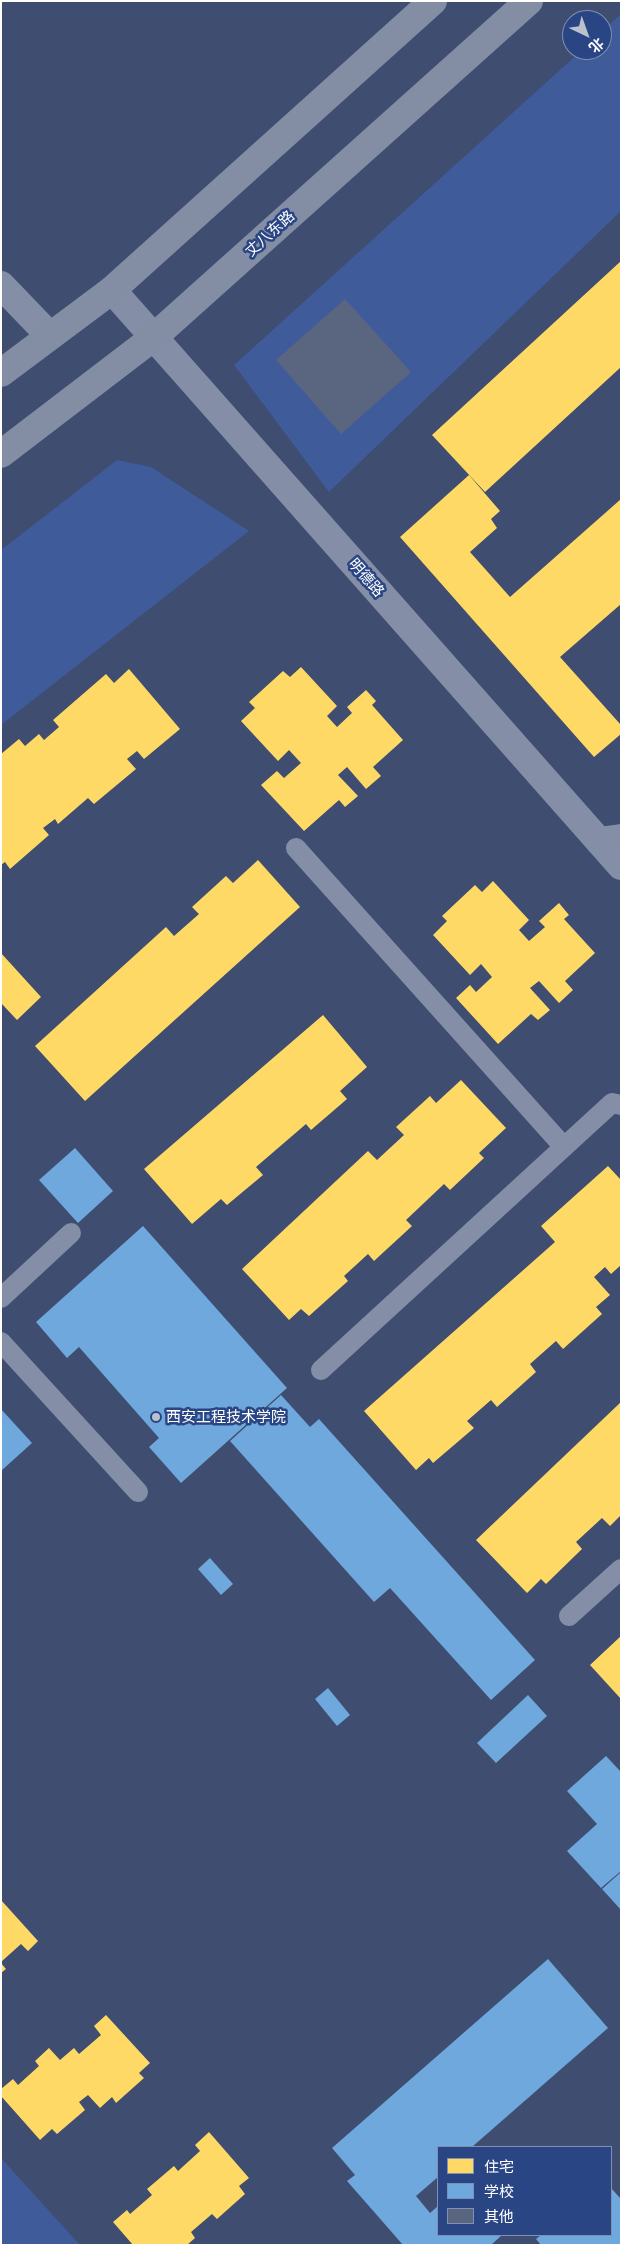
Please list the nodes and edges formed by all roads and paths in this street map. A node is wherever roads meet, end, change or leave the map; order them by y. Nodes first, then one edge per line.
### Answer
1 (433, 1) edge
2 (529, 1) edge
3 (1, 285) edge
4 (112, 290) junction
5 (50, 336) junction
6 (154, 337) junction
7 (1, 373) edge
8 (1, 454) edge
9 (610, 839) edge
10 (296, 848) dead end
11 (621, 866) edge
12 (621, 1105) edge
13 (564, 1147) junction
14 (71, 1233) dead end
15 (1, 1298) edge
16 (1, 1342) edge
17 (321, 1370) dead end
18 (138, 1492) dead end
19 (621, 1569) edge
20 (569, 1616) dead end

1 - 4 main road
2 - 6 main road, 丈八东路
3 - 5 street
4 - 5 main road
4 - 6 street, 明德路
5 - 7 main road
6 - 8 main road, 丈八东路
6 - 9 street, 明德路
9 - 11 street, 明德路
10 - 13 lane
12 - 13 lane
13 - 17 lane
14 - 15 lane
16 - 18 lane
19 - 20 lane

